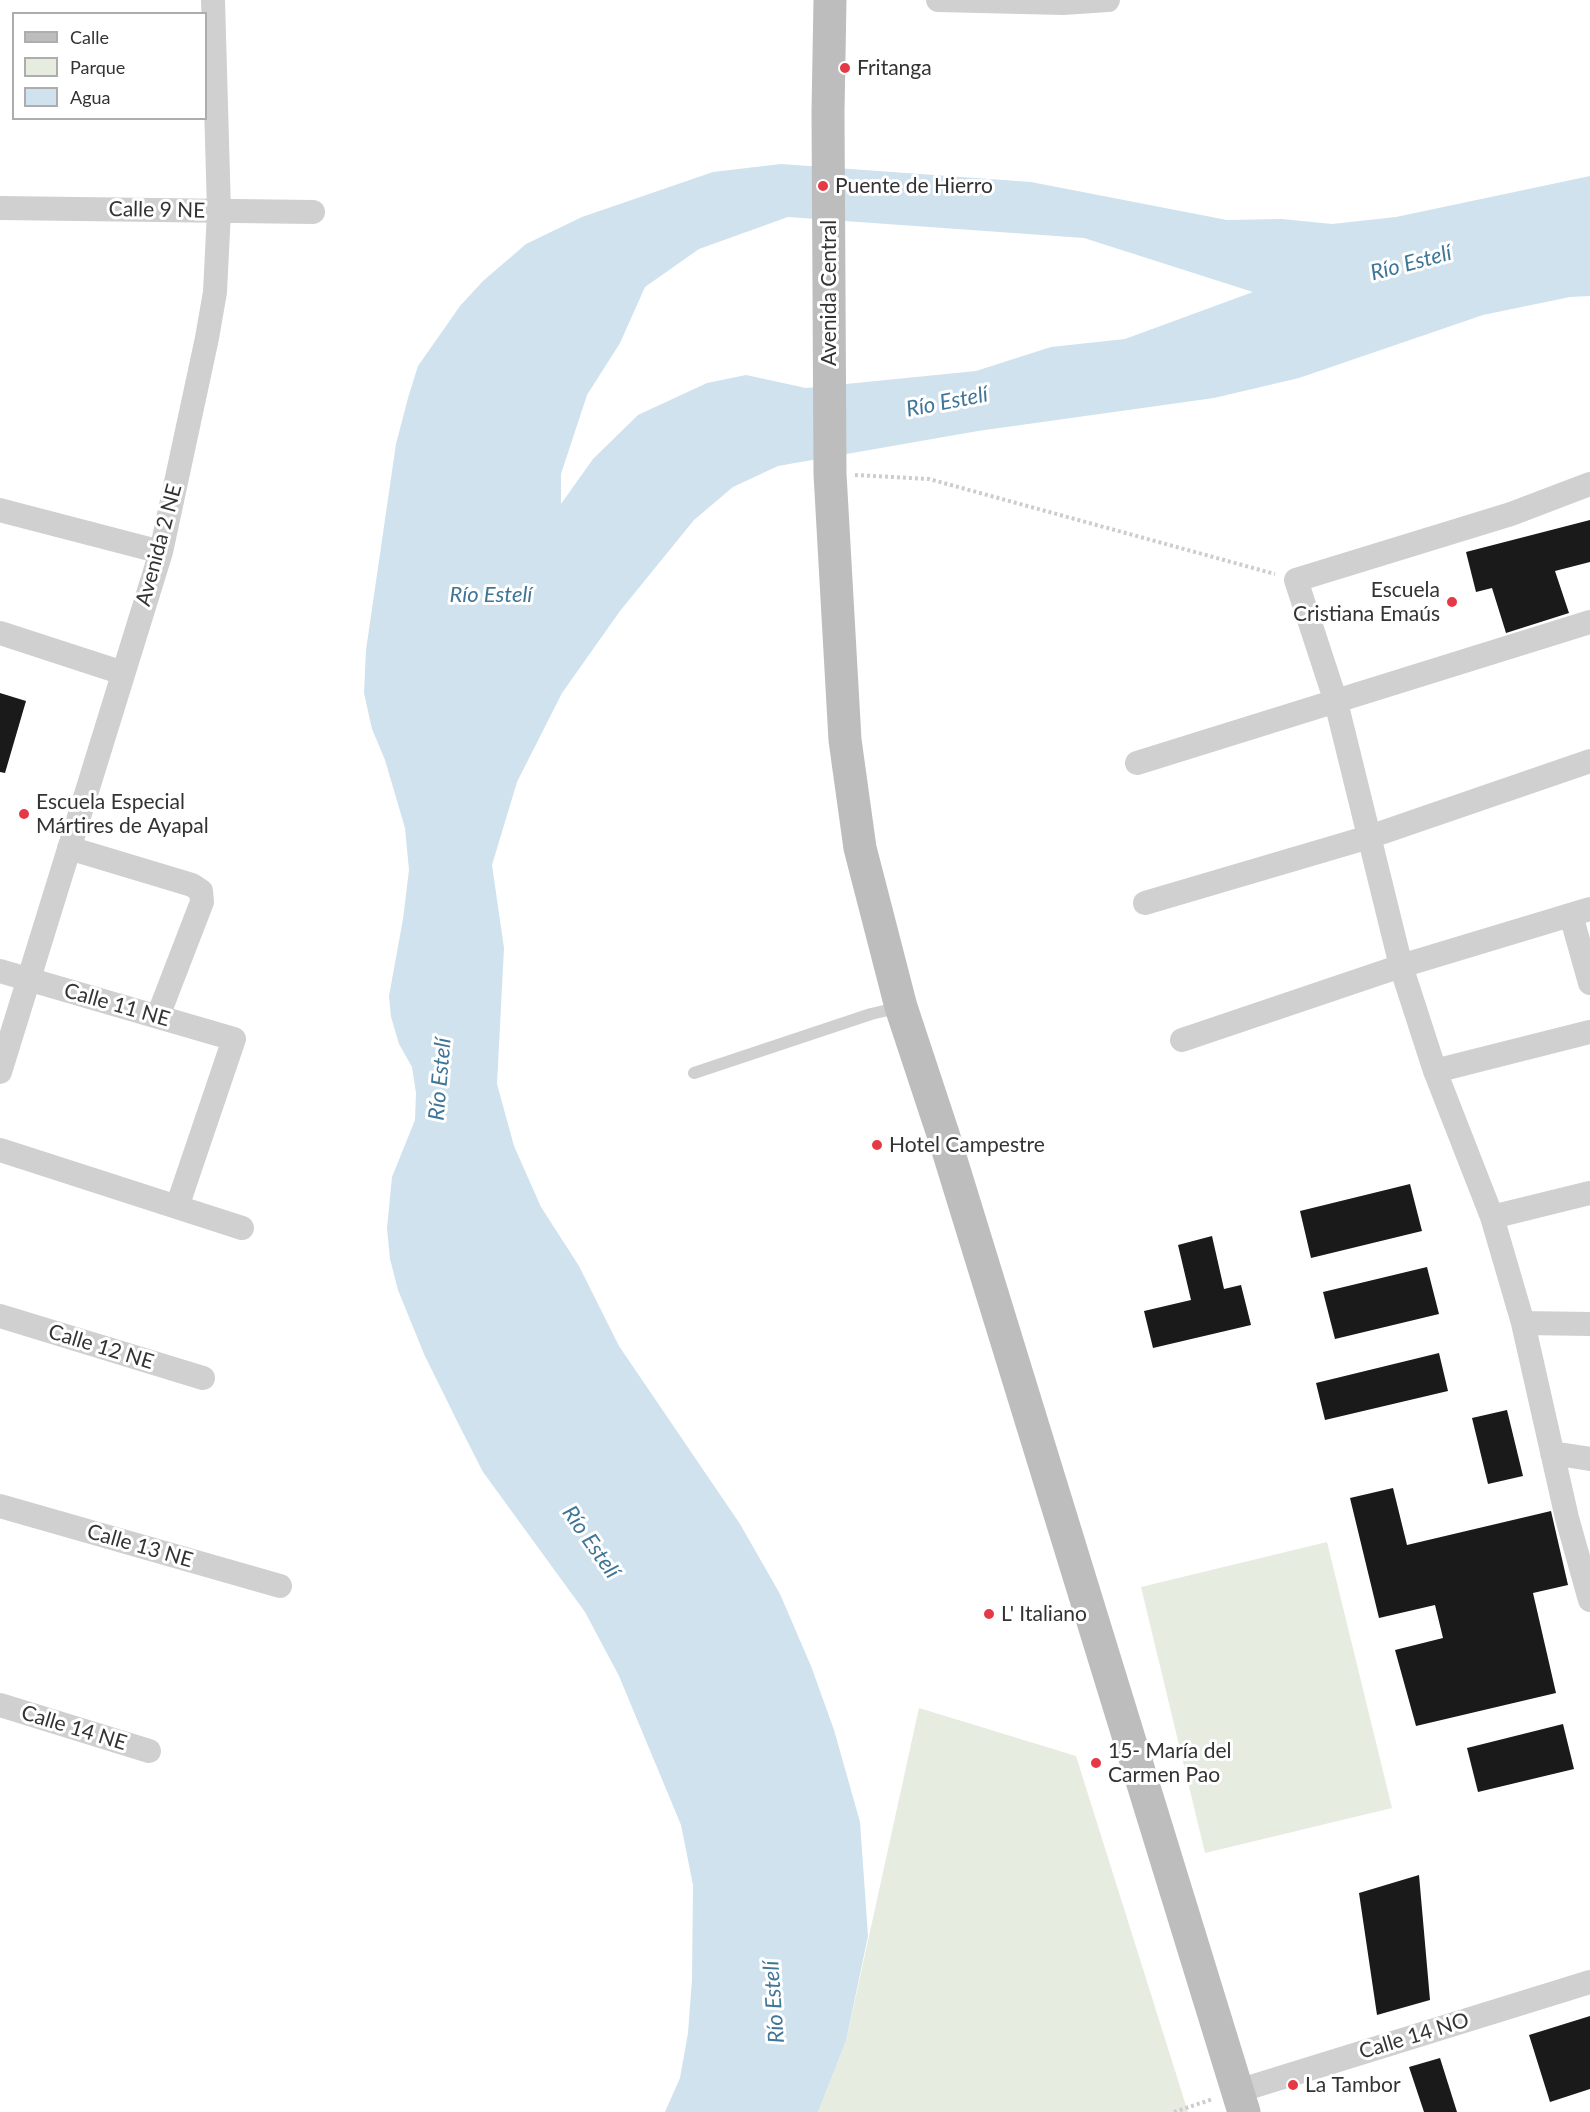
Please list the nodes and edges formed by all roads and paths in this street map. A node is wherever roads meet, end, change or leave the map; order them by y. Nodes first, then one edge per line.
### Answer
1 (213, 0) edge
2 (830, 0) edge
3 (938, 0) edge
4 (1108, 0) edge
5 (0, 208) edge
6 (219, 211) junction
7 (313, 212) dead end
8 (830, 474) junction
9 (1590, 484) edge
10 (0, 510) edge
11 (161, 552) junction
12 (1296, 580) junction
13 (1590, 622) edge
14 (0, 633) edge
15 (123, 673) junction
16 (1336, 702) junction
17 (1590, 761) edge
18 (1137, 763) dead end
19 (1369, 837) junction
20 (69, 848) junction
21 (1145, 903) dead end
22 (1580, 912) edge
23 (1401, 966) junction
24 (0, 971) edge
25 (29, 979) junction
26 (1590, 983) edge
27 (901, 1007) junction
28 (158, 1016) junction
29 (1590, 1032) edge
30 (1182, 1040) dead end
31 (1435, 1071) junction
32 (0, 1072) edge
33 (694, 1074) dead end
34 (0, 1149) edge
35 (1590, 1193) edge
36 (177, 1207) junction
37 (1492, 1217) junction
38 (242, 1228) dead end
39 (0, 1316) edge
40 (1523, 1323) junction
41 (1590, 1324) edge
42 (203, 1378) dead end
43 (1552, 1453) junction
44 (1590, 1459) edge
45 (0, 1506) edge
46 (280, 1586) dead end
47 (1590, 1600) edge
48 (0, 1705) edge
49 (148, 1751) dead end
50 (1590, 1982) edge
51 (1241, 2102) edge
52 (1174, 2112) edge

1 - 6 street, Avenida 2 NE
2 - 8 street, Avenida Central
3 - 4 street
5 - 6 street, Calle 9 NE
6 - 7 street, Calle 9 NE
6 - 11 street, Avenida 2 NE
8 - 12 path
8 - 27 street, Avenida Central
9 - 12 street
10 - 11 street
11 - 15 street, Avenida 2 NE
12 - 16 street
13 - 16 street
14 - 15 street
15 - 20 street, Avenida 2 NE
16 - 18 street
16 - 19 street
17 - 19 street
19 - 21 street
19 - 23 street
20 - 25 street, Avenida 2 NE
20 - 28 street
22 - 23 street
22 - 26 street
23 - 30 street
23 - 31 street
24 - 25 street, Calle 11 NE
25 - 28 street, Calle 11 NE
25 - 32 street, Avenida 2 NE
27 - 33 lane
27 - 51 street, Avenida Central
28 - 36 street, Calle 11 NE
29 - 31 street
31 - 37 street
34 - 36 street
35 - 37 street
36 - 38 street
37 - 40 street
39 - 42 street, Calle 12 NE
40 - 41 street
40 - 43 street
43 - 44 street
43 - 47 street
45 - 46 street, Calle 13 NE
48 - 49 street, Calle 14 NE
50 - 51 street, Calle 14 NO
51 - 52 path

